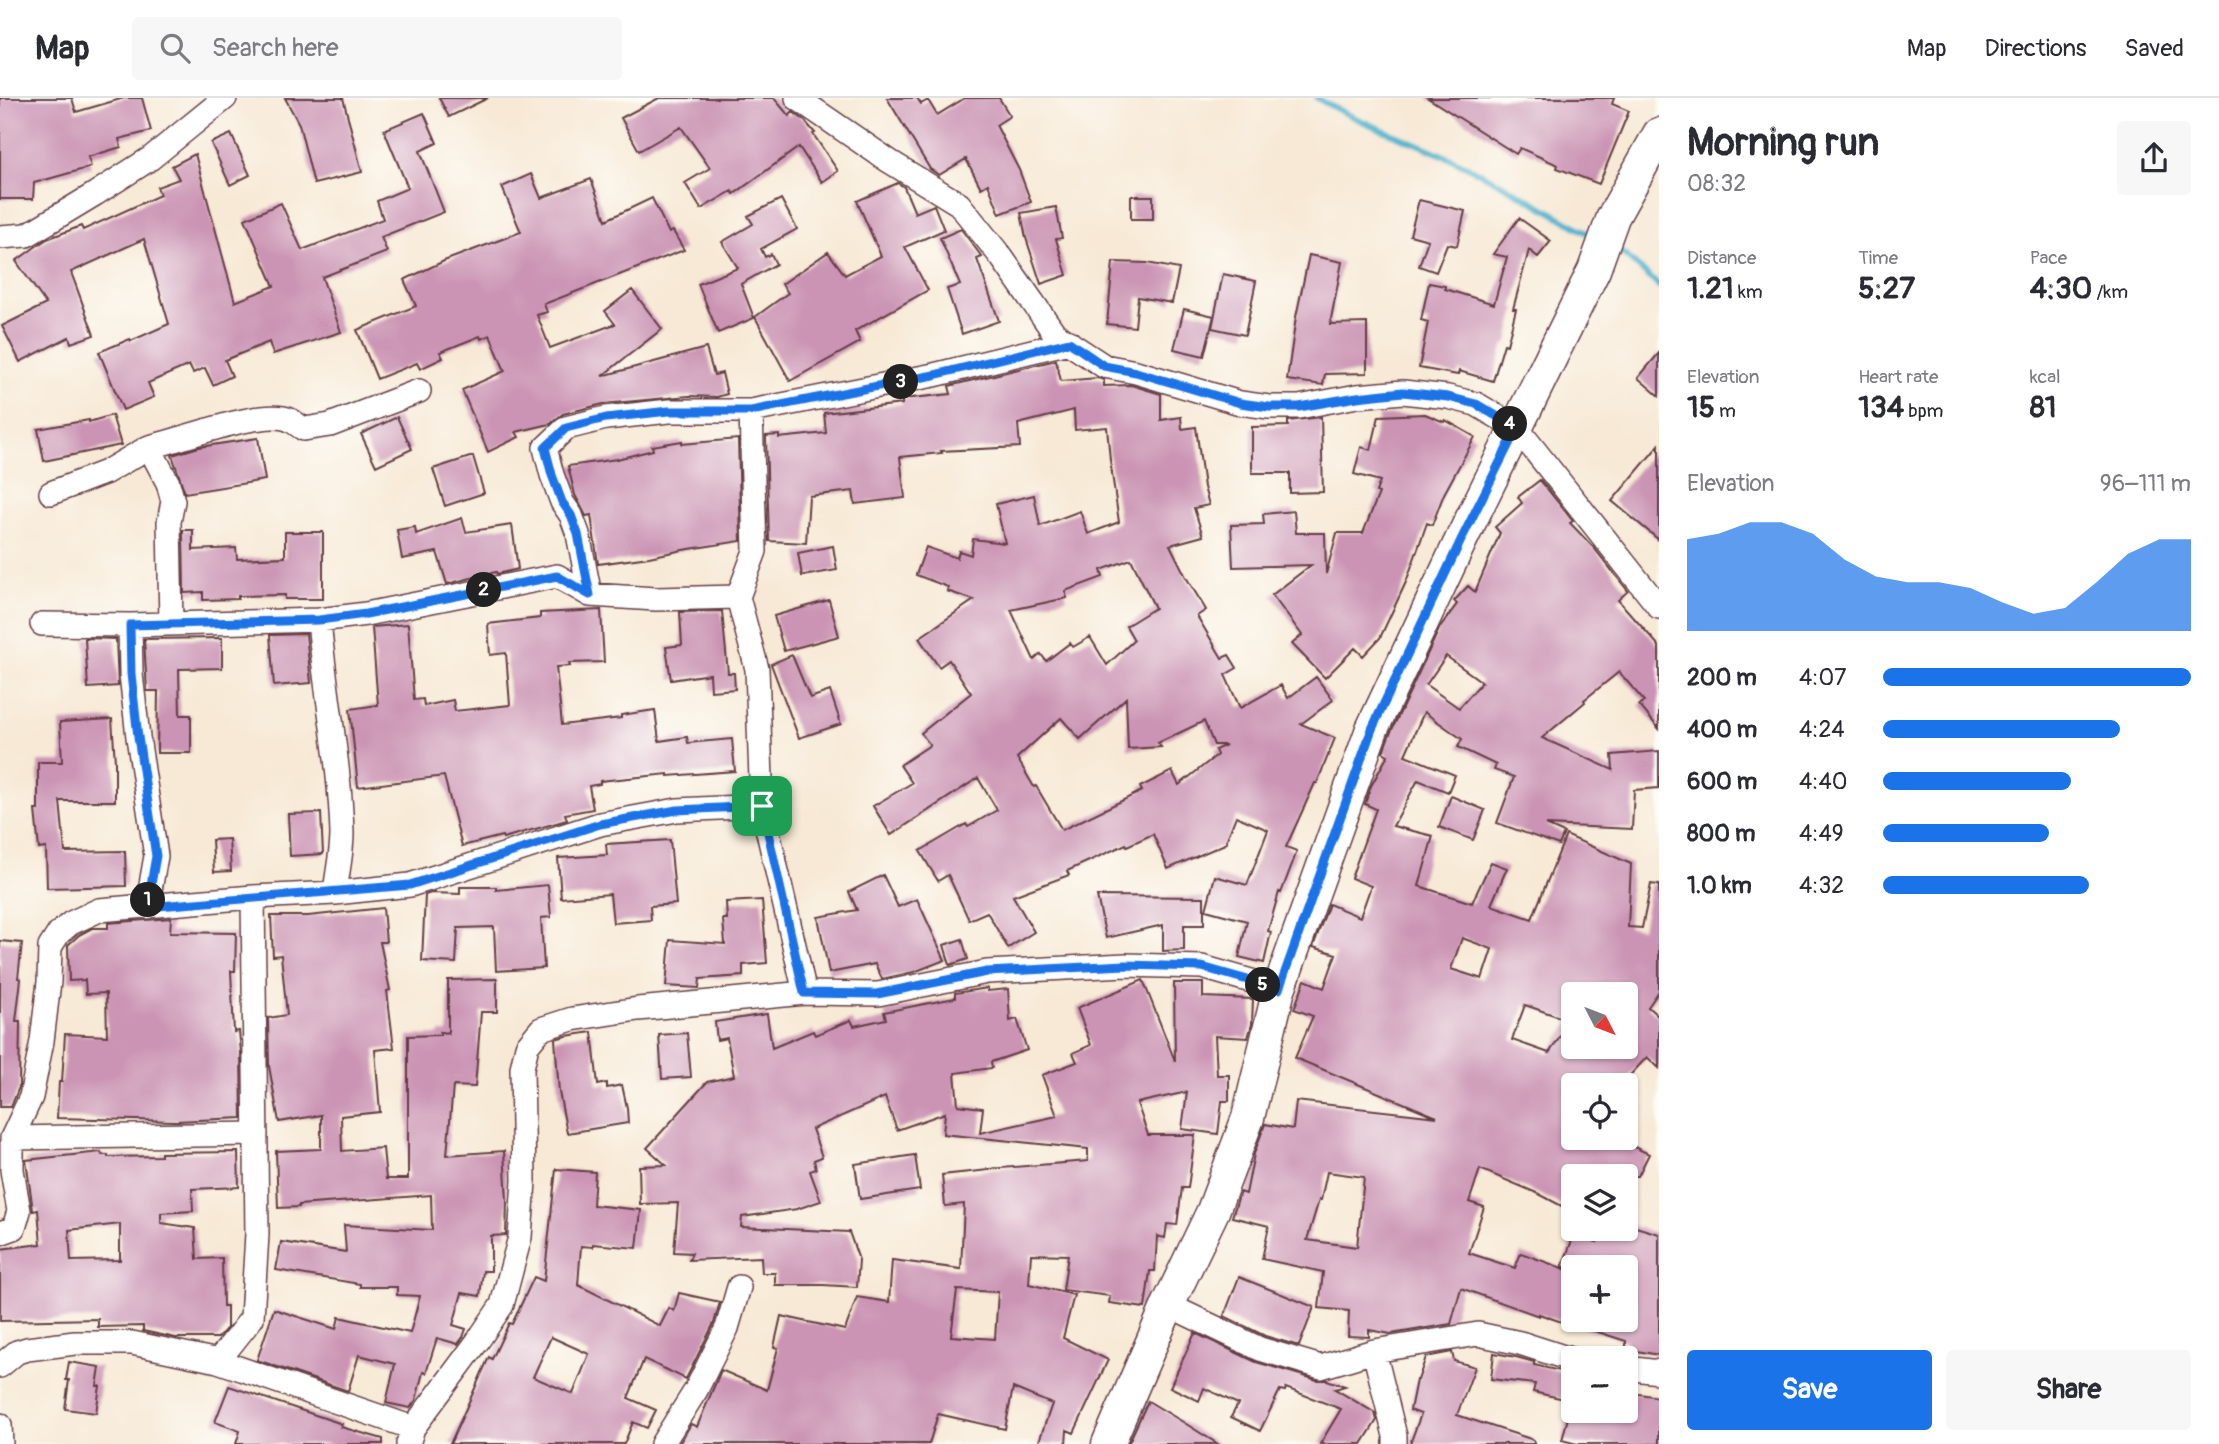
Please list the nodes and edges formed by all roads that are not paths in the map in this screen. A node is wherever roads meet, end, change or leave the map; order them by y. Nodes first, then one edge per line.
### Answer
1 (225, 98) edge
2 (797, 98) edge
3 (1659, 134) edge
4 (0, 237) edge
5 (1069, 342) junction
6 (419, 391) dead end
7 (751, 411) junction
8 (1517, 428) junction
9 (149, 447) junction
10 (51, 493) dead end
11 (590, 595) junction
12 (738, 597) junction
13 (1659, 607) edge
14 (319, 620) junction
15 (172, 623) junction
16 (43, 624) dead end
17 (130, 625) junction
18 (762, 806) junction
19 (335, 893) junction
20 (253, 897) junction
21 (147, 907) junction
22 (1279, 989) junction
23 (804, 993) junction
24 (256, 1133) junction
25 (12, 1138) junction
26 (0, 1233) edge
27 (739, 1287) dead end
28 (1168, 1305) junction
29 (1374, 1351) junction
30 (1561, 1356) edge
31 (218, 1361) junction
32 (0, 1366) edge
33 (1638, 1369) edge
34 (1659, 1372) edge
35 (0, 1424) edge
36 (411, 1436) edge
37 (1, 1444) edge
38 (662, 1444) edge
39 (1108, 1444) edge
40 (1395, 1444) edge

1 - 4 street
2 - 5 street
3 - 8 main road
5 - 7 street
5 - 8 street
6 - 9 street
7 - 11 street
7 - 12 street
8 - 13 street
8 - 22 main road
9 - 10 street
9 - 15 street
11 - 12 street
11 - 14 street
12 - 18 street
14 - 15 street
14 - 19 street
15 - 17 street
16 - 17 street
17 - 21 street
18 - 19 street
18 - 23 street
19 - 20 street
20 - 21 street
20 - 24 street
21 - 25 street
22 - 23 street
22 - 28 main road
23 - 36 street
24 - 25 street
24 - 31 street
25 - 26 street
27 - 38 street
28 - 29 street
28 - 39 main road
29 - 30 street
29 - 40 street
31 - 32 street
31 - 36 street
33 - 34 street
35 - 37 street

